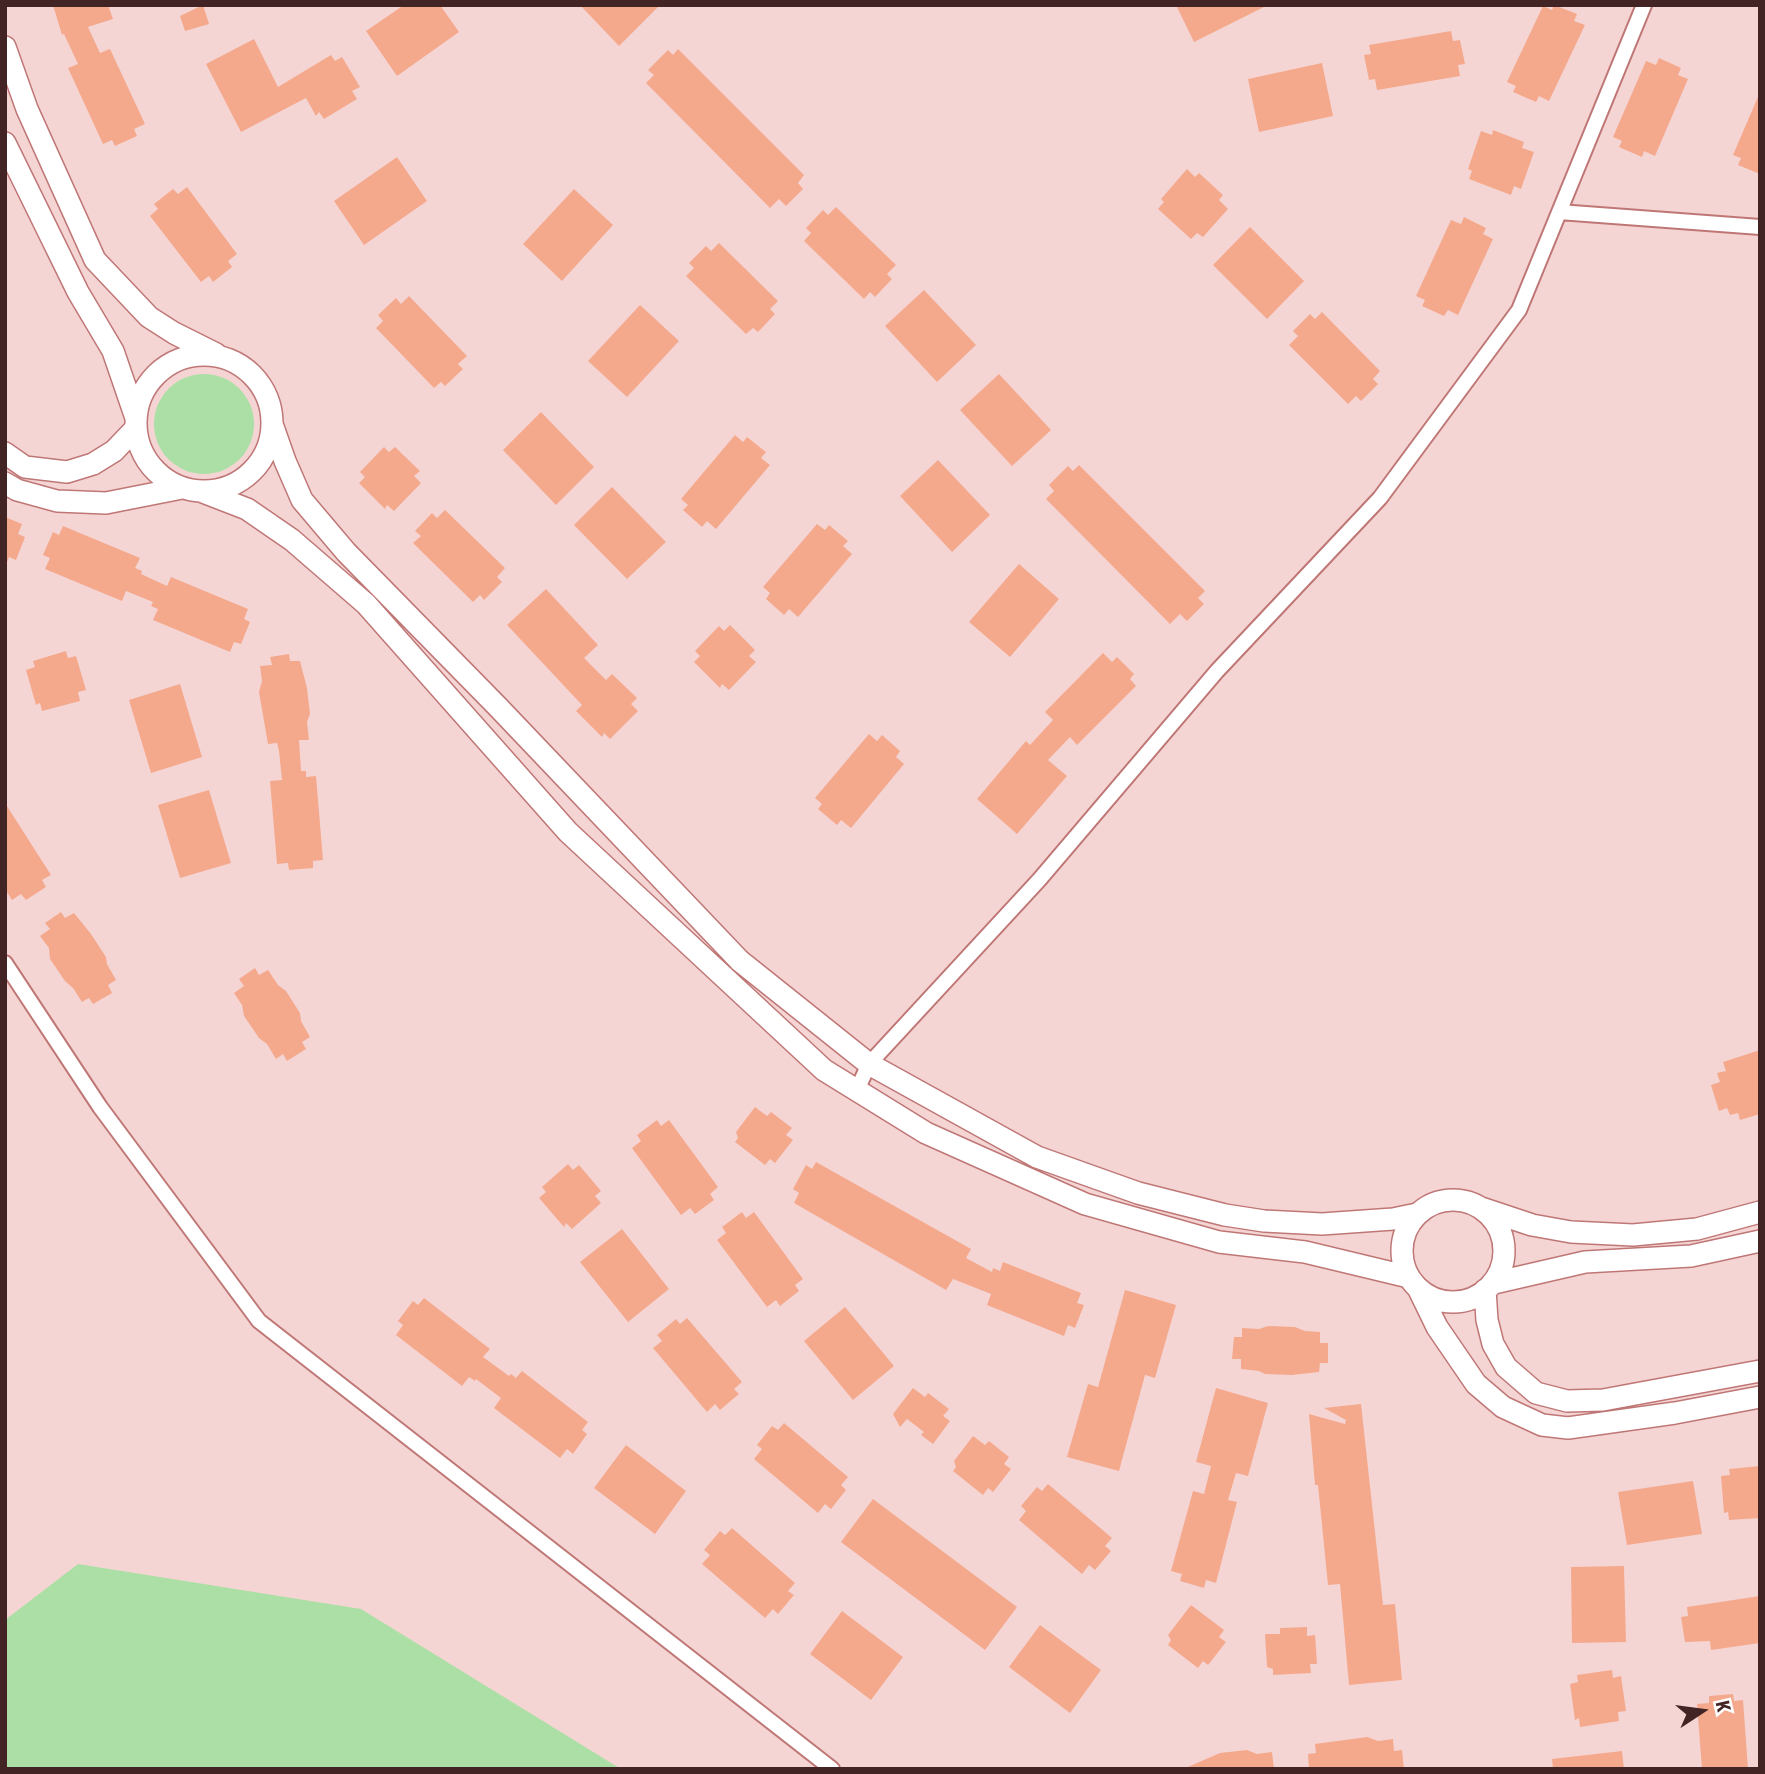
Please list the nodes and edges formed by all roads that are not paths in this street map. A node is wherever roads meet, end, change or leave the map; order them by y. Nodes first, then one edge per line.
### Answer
1 (1644, 5) edge
2 (5, 47) edge
3 (5, 143) edge
4 (1559, 212) junction
5 (1760, 227) edge
6 (220, 356) junction
7 (136, 423) junction
8 (272, 424) junction
9 (5, 453) edge
10 (5, 483) edge
11 (193, 490) junction
12 (5, 963) edge
13 (869, 1064) junction
14 (857, 1090) junction
15 (1481, 1208) junction
16 (1760, 1212) edge
17 (1417, 1214) junction
18 (1760, 1241) edge
19 (1414, 1284) junction
20 (1490, 1287) junction
21 (1760, 1371) edge
22 (1760, 1397) edge
23 (832, 1769) edge

1 - 4 street
2 - 6 street
3 - 7 street
4 - 5 street
4 - 13 street
6 - 7 street
6 - 8 street
7 - 9 street
7 - 11 street
8 - 11 street
8 - 13 street
10 - 11 street
11 - 14 street
12 - 23 street
13 - 14 street
13 - 17 street
14 - 19 street
15 - 16 street
15 - 17 street
15 - 20 street
17 - 19 street
18 - 20 street
19 - 20 street
19 - 22 street
20 - 21 street

